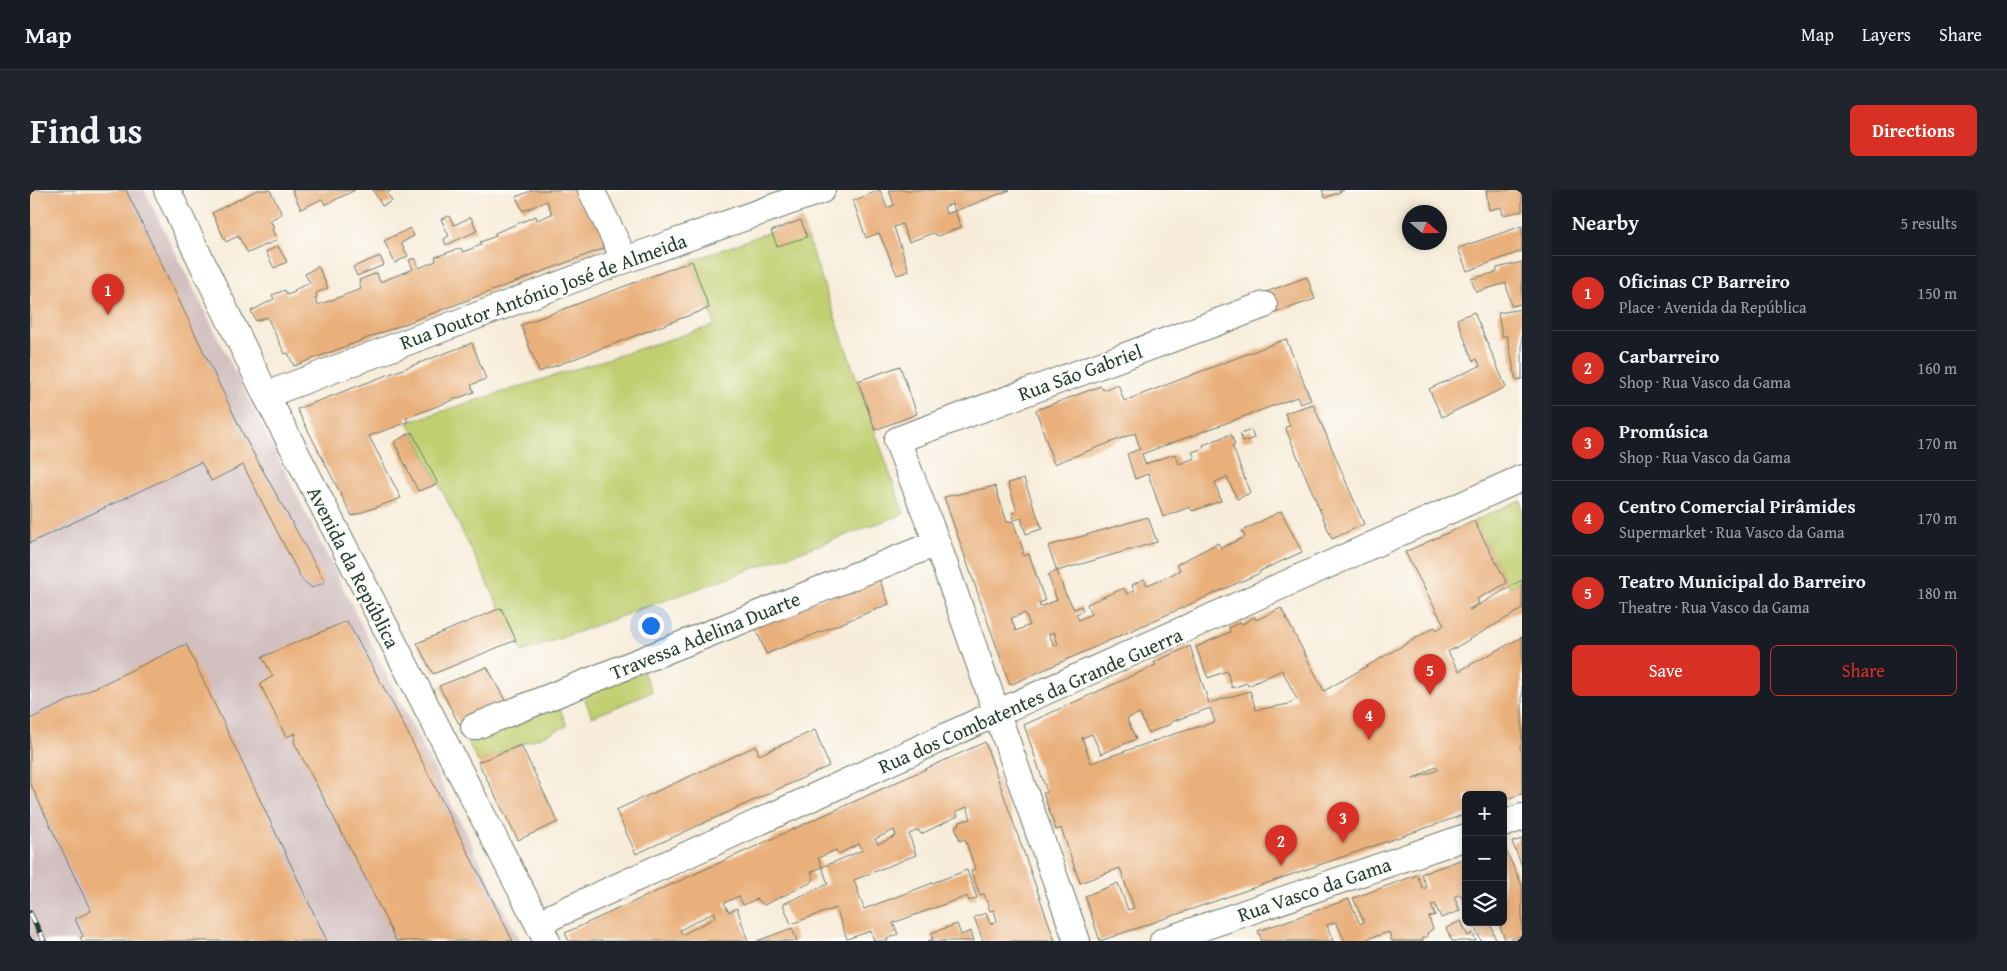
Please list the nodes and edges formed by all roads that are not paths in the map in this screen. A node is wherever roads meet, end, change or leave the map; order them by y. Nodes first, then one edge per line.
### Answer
1 (167, 190) edge
2 (590, 190) edge
3 (822, 190) edge
4 (625, 260) junction
5 (1264, 305) dead end
6 (266, 395) junction
7 (1522, 478) edge
8 (937, 543) junction
9 (997, 714) junction
10 (474, 727) dead end
11 (1522, 817) edge
12 (1507, 823) edge
13 (1462, 838) edge
14 (543, 932) edge
15 (1077, 941) edge
16 (1163, 941) edge

1 - 6 street, Avenida da República
2 - 4 street
3 - 4 street, Rua Doutor António José de Almeida
4 - 6 street, Rua Doutor António José de Almeida
5 - 8 street, Rua São Gabriel
6 - 14 street, Avenida da República
7 - 9 street, Rua dos Combatentes da Grande Guerra
8 - 9 street
8 - 10 street, Travessa Adelina Duarte
9 - 14 street, Rua dos Combatentes da Grande Guerra
9 - 15 street
11 - 12 street
13 - 16 street, Rua Vasco da Gama

